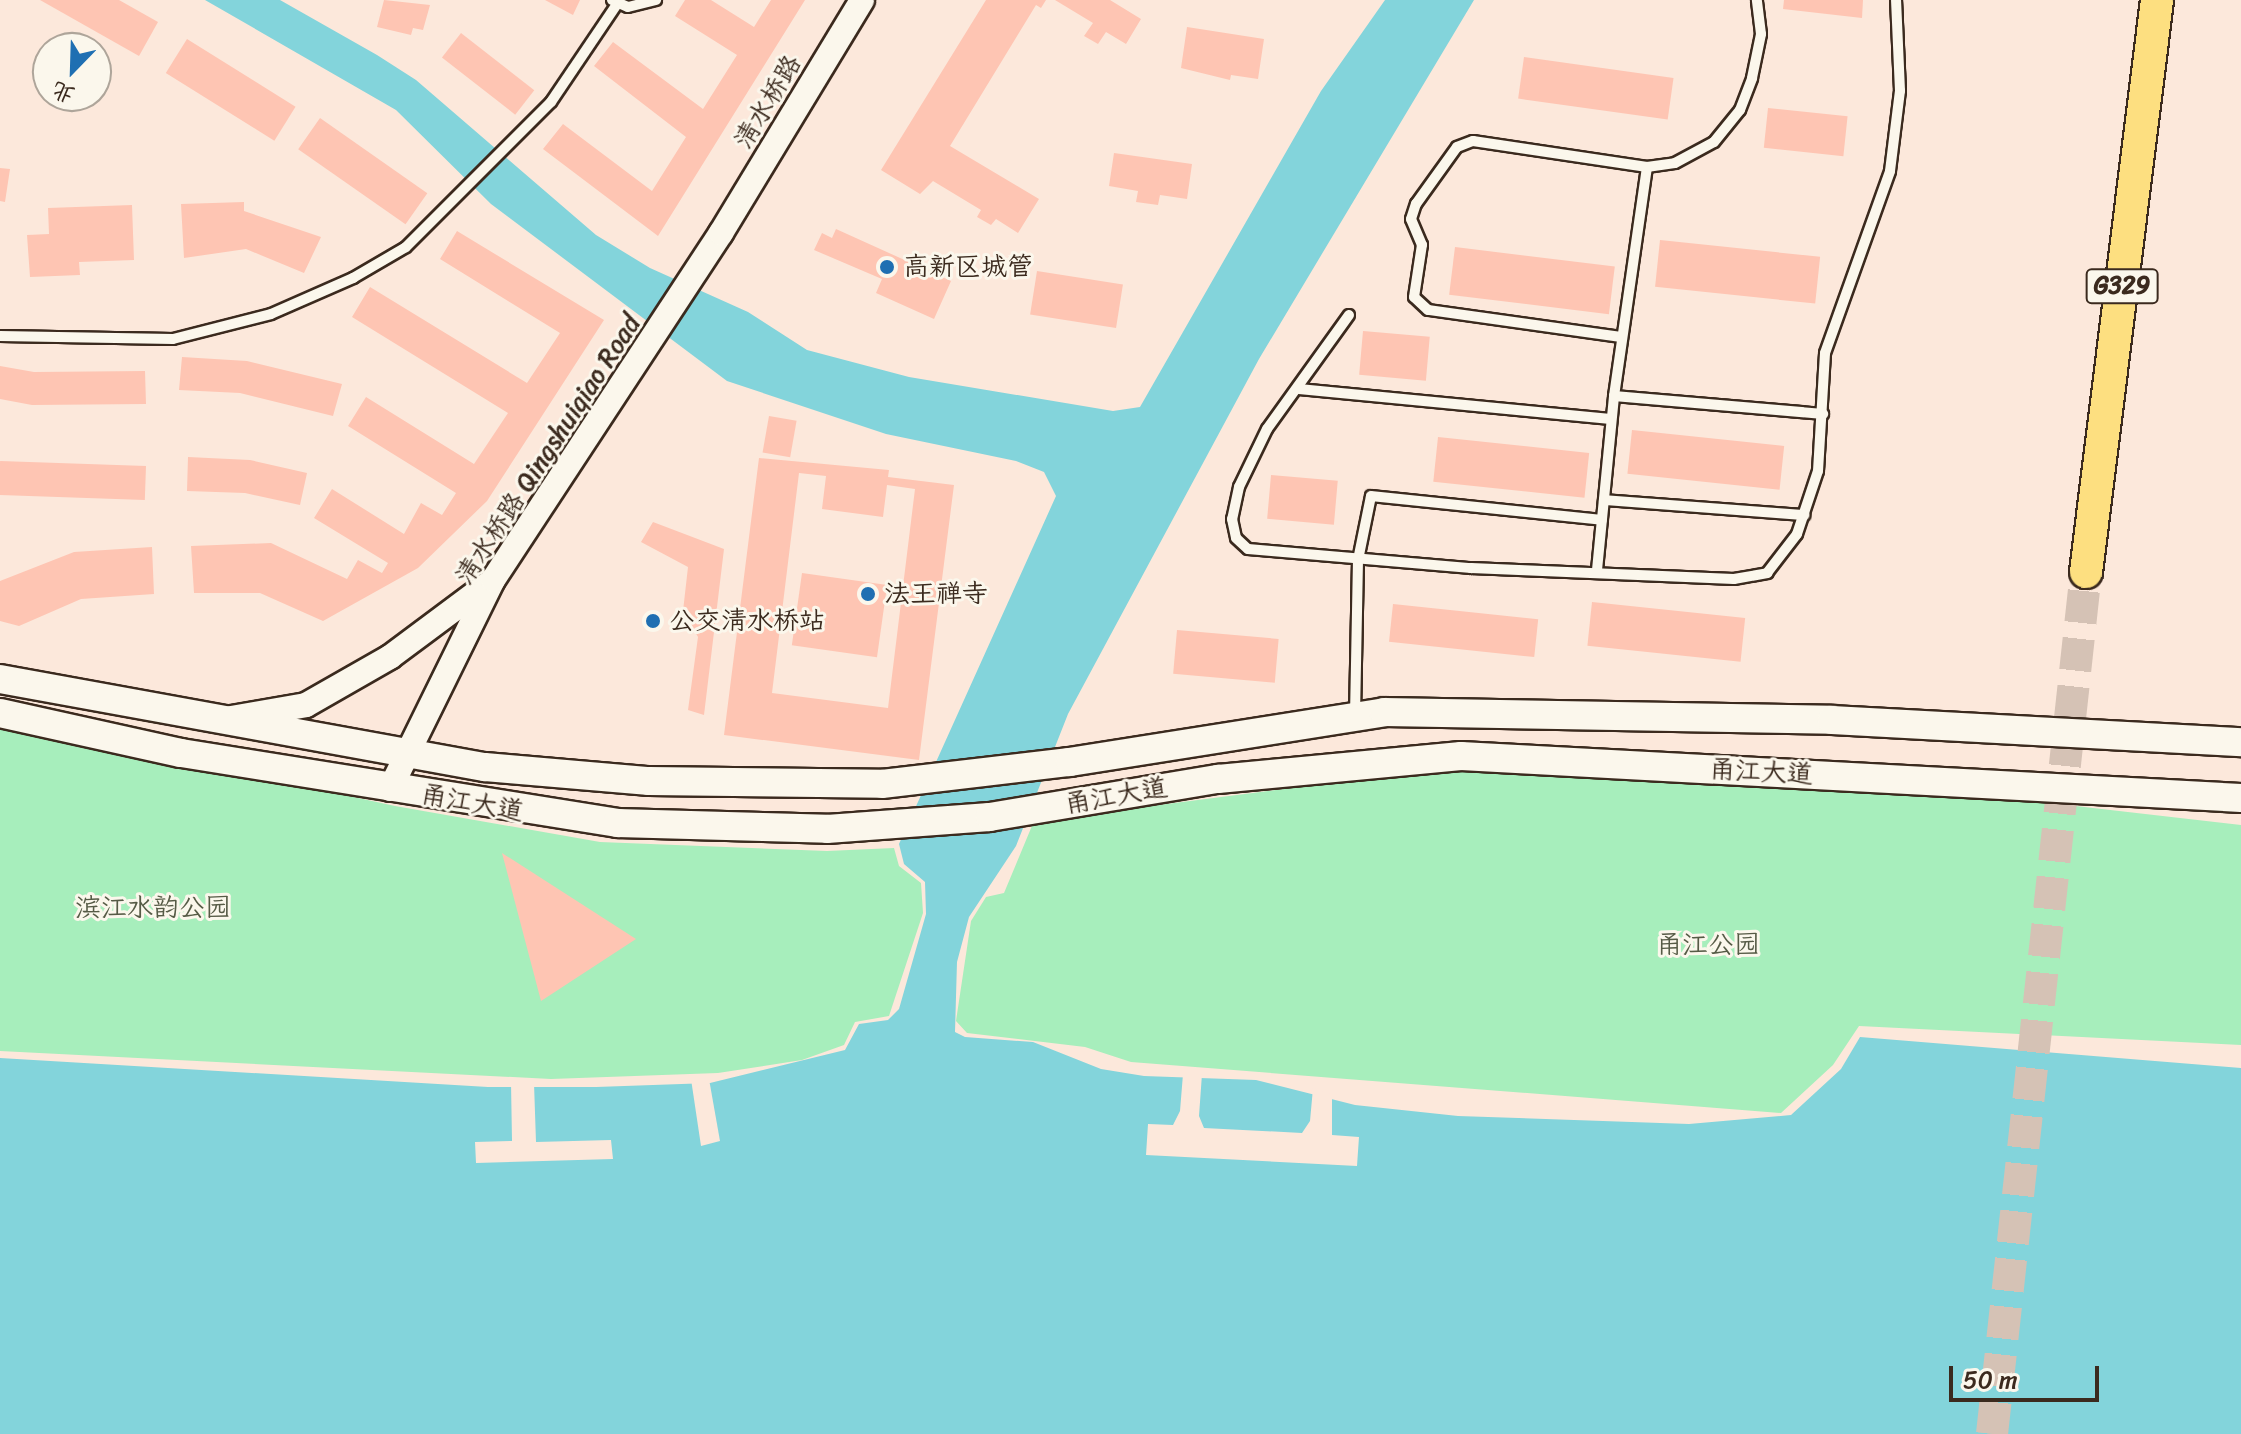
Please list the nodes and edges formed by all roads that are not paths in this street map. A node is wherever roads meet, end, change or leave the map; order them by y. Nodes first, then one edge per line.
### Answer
1 (656, 0) edge
2 (862, 0) edge
3 (1757, 0) edge
4 (1896, 0) edge
5 (2157, 0) edge
6 (614, 2) edge
7 (1647, 167) junction
8 (721, 233) joint
9 (1349, 315) dead end
10 (0, 336) edge
11 (1621, 337) junction
12 (1299, 389) junction
13 (1614, 396) junction
14 (1823, 414) junction
15 (1611, 419) junction
16 (1604, 500) junction
17 (1804, 515) junction
18 (1602, 520) junction
19 (1358, 560) junction
20 (1597, 570) junction
21 (2086, 572) tunnel mouth
22 (493, 580) junction
23 (0, 679) edge
24 (0, 713) edge
25 (1355, 718) junction
26 (224, 719) junction
27 (2241, 742) edge
28 (407, 753) junction
29 (390, 789) junction
30 (2241, 798) edge

1 - 6 lane
2 - 8 street, 清水桥路
3 - 7 lane
4 - 14 lane
5 - 21 highway, G329
6 - 10 lane
7 - 11 lane
7 - 11 lane
8 - 22 street, 清水桥路 Qingshuiqiao Road
9 - 12 lane
11 - 13 lane
12 - 15 lane
12 - 19 lane
13 - 14 lane
13 - 15 lane
14 - 17 lane
15 - 16 lane
16 - 17 lane
16 - 18 lane
17 - 20 lane
18 - 19 lane
18 - 20 lane
19 - 20 lane
19 - 25 lane
22 - 26 street
22 - 28 street, 清水桥路 Qingshuiqiao Road
23 - 26 main road, 甬江大道
24 - 29 main road, 甬江大道
25 - 27 main road, 甬江大道
25 - 28 main road, 甬江大道
26 - 28 main road, 甬江大道
28 - 29 street, 清水桥路 Qingshuiqiao Road
29 - 30 main road, 甬江大道

